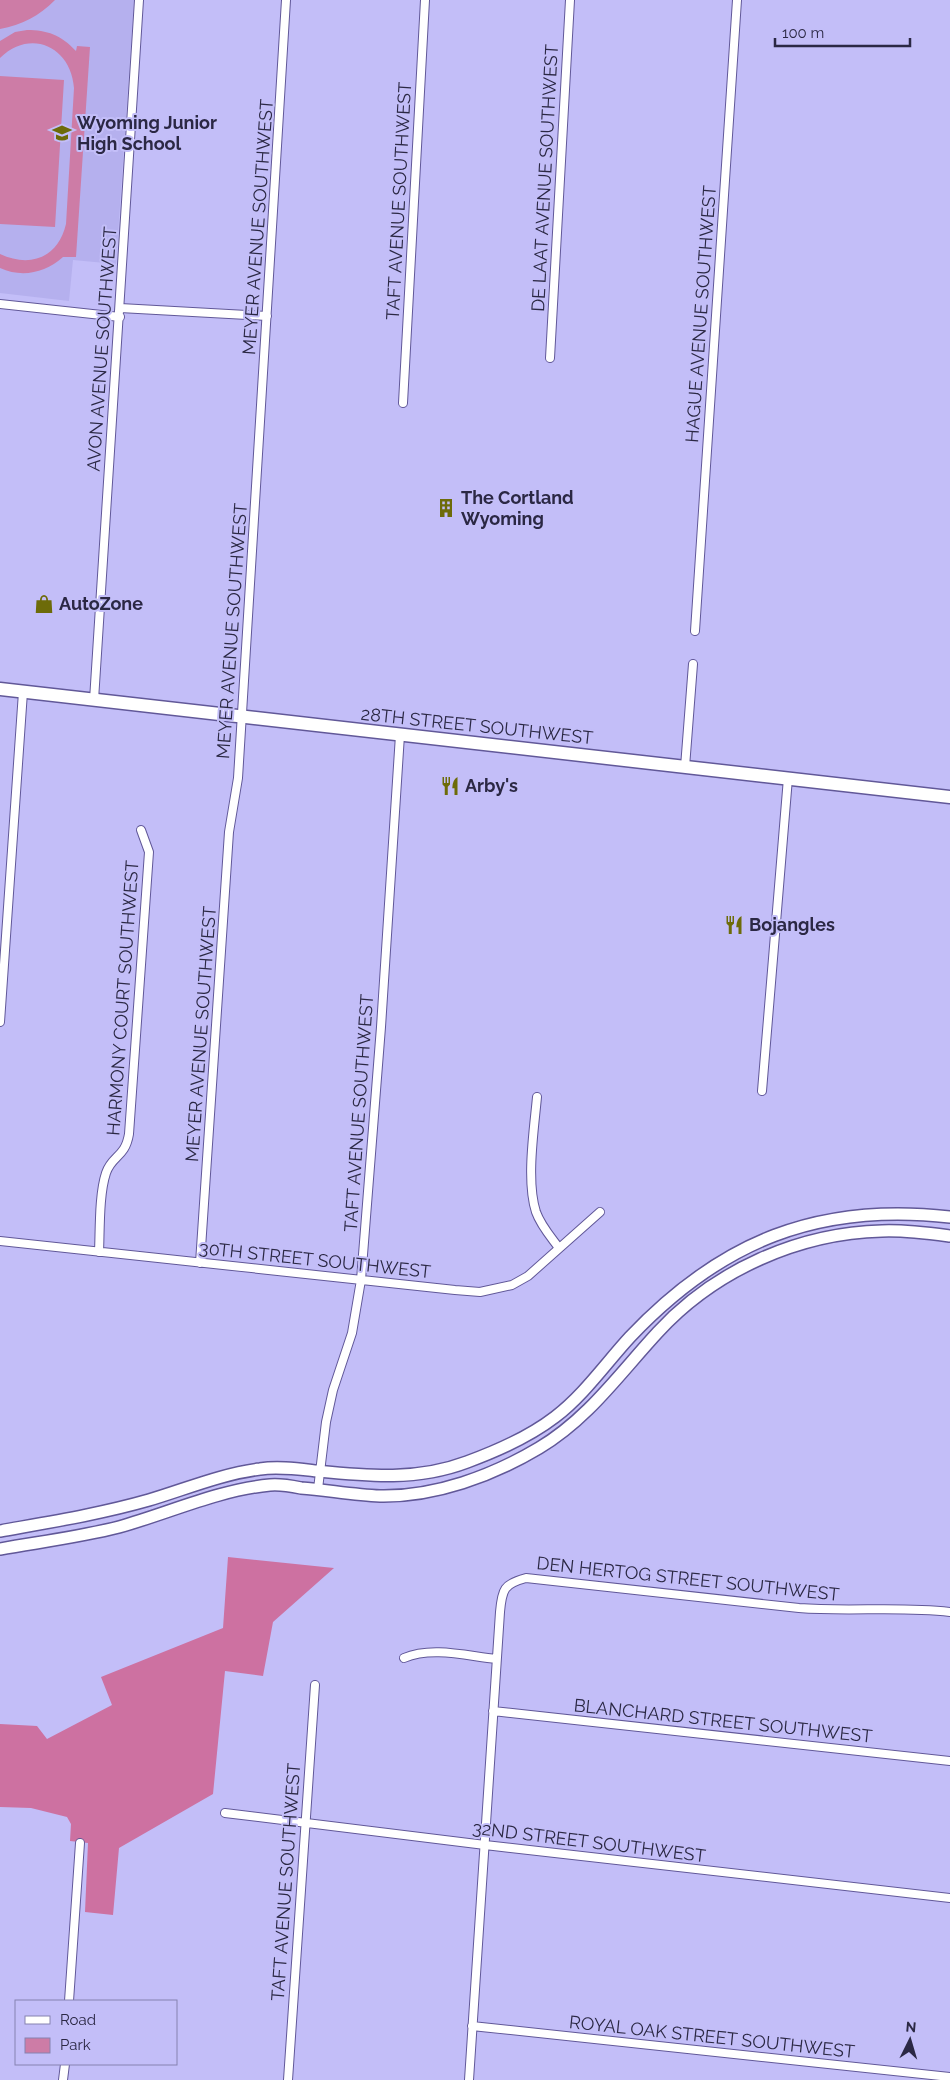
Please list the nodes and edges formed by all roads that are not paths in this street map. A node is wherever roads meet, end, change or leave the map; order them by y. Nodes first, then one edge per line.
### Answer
1 (140, 0) edge
2 (286, 0) edge
3 (425, 0) edge
4 (570, 0) edge
5 (737, 0) edge
6 (0, 304) edge
7 (120, 308) junction
8 (267, 316) junction
9 (120, 318) junction
10 (550, 358) dead end
11 (403, 403) dead end
12 (695, 631) dead end
13 (693, 664) dead end
14 (0, 690) edge
15 (23, 692) junction
16 (94, 700) junction
17 (242, 717) junction
18 (400, 735) junction
19 (685, 768) junction
20 (788, 778) junction
21 (950, 797) edge
22 (141, 830) dead end
23 (0, 1022) edge
24 (762, 1091) dead end
25 (536, 1097) dead end
26 (600, 1212) dead end
27 (950, 1217) edge
28 (950, 1236) edge
29 (0, 1241) edge
30 (559, 1248) junction
31 (99, 1252) junction
32 (200, 1263) junction
33 (361, 1280) junction
34 (508, 1444) junction
35 (517, 1460) junction
36 (320, 1472) junction
37 (318, 1489) junction
38 (0, 1531) edge
39 (0, 1549) edge
40 (950, 1612) edge
41 (404, 1658) dead end
42 (496, 1658) junction
43 (315, 1686) dead end
44 (493, 1711) junction
45 (950, 1761) edge
46 (225, 1813) dead end
47 (305, 1823) junction
48 (80, 1843) dead end
49 (485, 1845) junction
50 (950, 1898) edge
51 (69, 2000) edge
52 (472, 2026) junction
53 (64, 2065) edge
54 (950, 2077) edge
55 (63, 2080) edge
56 (288, 2080) edge
57 (469, 2080) edge

1 - 7 street, AVON AVENUE SOUTHWEST
2 - 8 street, MEYER AVENUE SOUTHWEST
3 - 11 street, TAFT AVENUE SOUTHWEST
4 - 10 street, DE LAAT AVENUE SOUTHWEST
5 - 12 street, HAGUE AVENUE SOUTHWEST
6 - 9 street
7 - 8 street
7 - 9 street, AVON AVENUE SOUTHWEST
8 - 17 street, MEYER AVENUE SOUTHWEST
9 - 16 street, AVON AVENUE SOUTHWEST
13 - 19 street
14 - 15 main road, 28TH STREET SOUTHWEST
15 - 16 main road, 28TH STREET SOUTHWEST
15 - 23 street
16 - 17 main road, 28TH STREET SOUTHWEST
17 - 18 main road, 28TH STREET SOUTHWEST
17 - 32 street, MEYER AVENUE SOUTHWEST
18 - 19 main road, 28TH STREET SOUTHWEST
18 - 33 street, TAFT AVENUE SOUTHWEST
19 - 20 main road, 28TH STREET SOUTHWEST
20 - 21 main road, 28TH STREET SOUTHWEST
20 - 24 street
22 - 31 street, HARMONY COURT SOUTHWEST
25 - 30 street
26 - 30 street, 30TH STREET SOUTHWEST
27 - 34 street
28 - 35 street
29 - 31 street, 30TH STREET SOUTHWEST
30 - 33 street, 30TH STREET SOUTHWEST
31 - 32 street, 30TH STREET SOUTHWEST
32 - 33 street, 30TH STREET SOUTHWEST
33 - 36 street, TAFT AVENUE SOUTHWEST
34 - 35 street
34 - 36 street
35 - 37 street
36 - 37 street, TAFT AVENUE SOUTHWEST
36 - 38 street
37 - 39 street
40 - 42 street, DEN HERTOG STREET SOUTHWEST
41 - 42 street
42 - 44 street
43 - 47 street, TAFT AVENUE SOUTHWEST
44 - 45 street, BLANCHARD STREET SOUTHWEST
44 - 49 street
46 - 47 street, 32ND STREET SOUTHWEST
47 - 49 street, 32ND STREET SOUTHWEST
47 - 56 street, TAFT AVENUE SOUTHWEST
48 - 51 street
49 - 50 street, 32ND STREET SOUTHWEST
49 - 52 street
52 - 54 street, ROYAL OAK STREET SOUTHWEST
52 - 57 street
53 - 55 street

